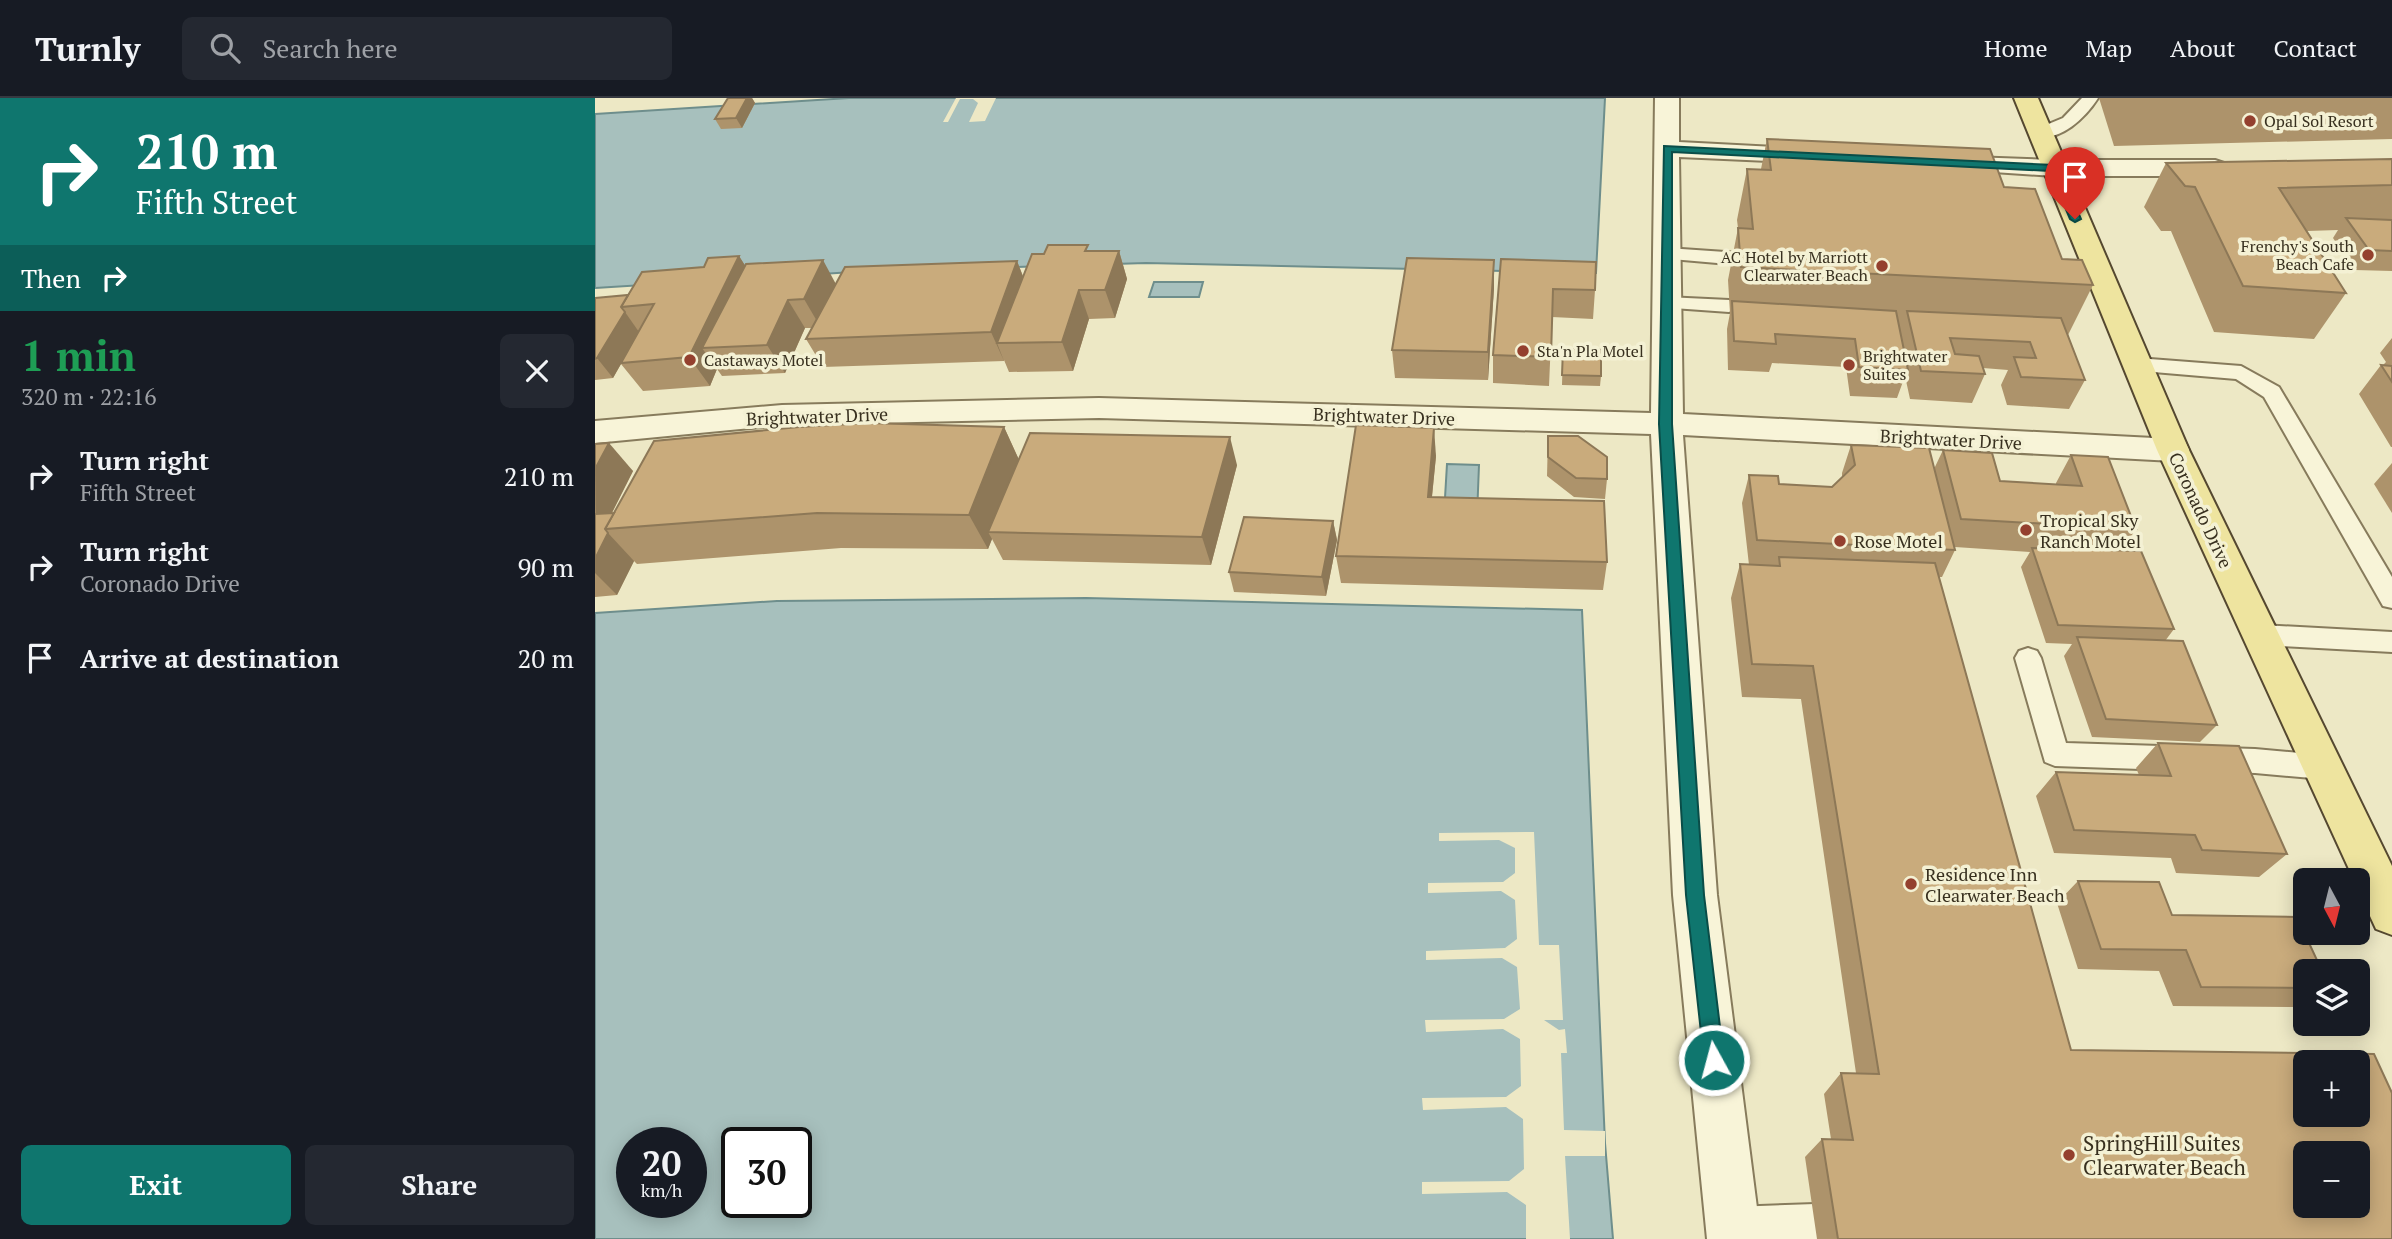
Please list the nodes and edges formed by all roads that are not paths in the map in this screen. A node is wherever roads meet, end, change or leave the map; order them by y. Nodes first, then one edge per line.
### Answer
1 (1667, 98) edge
2 (2026, 98) edge
3 (2090, 98) edge
4 (2040, 133) junction
5 (1667, 149) junction
6 (1828, 162) edge
7 (2054, 168) junction
8 (2239, 168) edge
9 (1934, 169) edge
10 (1667, 254) junction
11 (1740, 259) edge
12 (1666, 303) junction
13 (1729, 306) edge
14 (2137, 365) junction
15 (1666, 424) junction
16 (595, 432) edge
17 (2173, 450) junction
18 (2392, 599) edge
19 (2260, 635) junction
20 (2392, 642) edge
21 (2028, 658) dead end
22 (2323, 767) junction
23 (2392, 914) edge
24 (1815, 1222) dead end
25 (1733, 1232) edge

1 - 5 street
2 - 4 main road, Coronado Drive
3 - 4 lane
4 - 7 main road, Coronado Drive
5 - 6 street
5 - 10 street
7 - 8 street
7 - 9 street
7 - 14 main road, Coronado Drive
10 - 11 lane
10 - 12 street
12 - 13 lane
12 - 15 street
14 - 17 main road, Coronado Drive
14 - 18 lane
15 - 16 street, Brightwater Drive
15 - 17 street, Brightwater Drive
15 - 25 street
17 - 19 main road, Coronado Drive
19 - 20 lane
19 - 22 main road, Coronado Drive
21 - 22 lane
22 - 23 main road, Coronado Drive
24 - 25 lane

